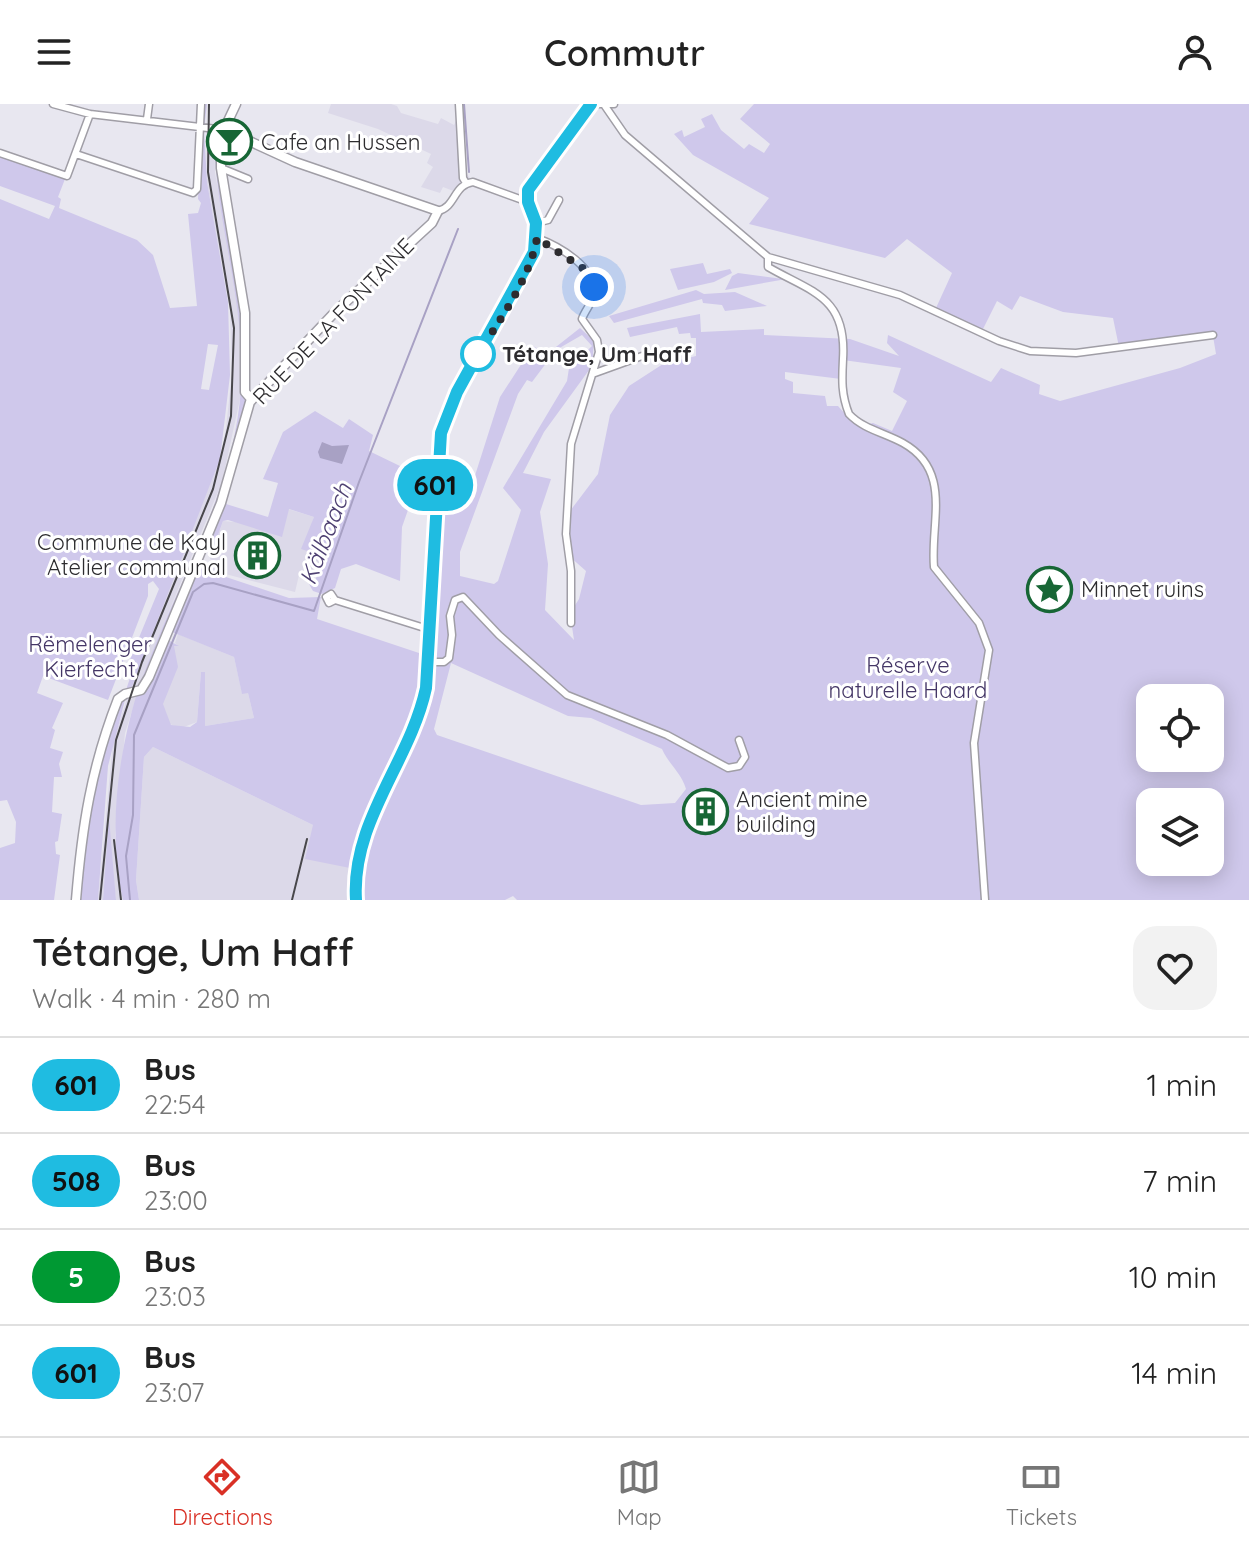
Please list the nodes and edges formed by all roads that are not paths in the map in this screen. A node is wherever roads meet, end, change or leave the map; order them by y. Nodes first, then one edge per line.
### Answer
1 (53, 104) edge
2 (149, 104) edge
3 (201, 104) edge
4 (236, 104) edge
5 (459, 104) edge
6 (592, 104) edge
7 (614, 104) edge
8 (605, 106) edge
9 (90, 114) junction
10 (147, 119) junction
11 (198, 125) junction
12 (225, 130) junction
13 (0, 153) edge
14 (76, 154) junction
15 (221, 168) junction
16 (248, 179) dead end
17 (466, 183) junction
18 (559, 200) dead end
19 (528, 202) junction
20 (438, 211) junction
21 (536, 223) junction
22 (537, 238) junction
23 (768, 257) junction
24 (1213, 335) dead end
25 (642, 356) dead end
26 (595, 373) junction
27 (252, 400) junction
28 (335, 600) dead end
29 (571, 623) dead end
30 (431, 630) junction
31 (429, 662) junction
32 (739, 740) dead end
33 (76, 900) edge
34 (356, 900) edge
35 (985, 900) edge

1 - 9 street
2 - 10 street
3 - 11 street
4 - 12 main road
5 - 17 street
6 - 8 street
6 - 19 main road
7 - 8 street
8 - 23 street
9 - 10 street
9 - 14 street
10 - 11 street
11 - 12 street
11 - 14 street
12 - 15 main road
12 - 20 main road
13 - 14 street
15 - 16 street
15 - 27 main road
17 - 19 street
17 - 20 street
18 - 21 street
19 - 21 main road
20 - 27 main road, RUE DE LA FONTAINE
21 - 22 main road
22 - 26 street
22 - 30 main road
23 - 24 street
23 - 35 street
25 - 26 street
26 - 29 street
27 - 33 main road, RUE DE LA FONTAINE
28 - 30 street
30 - 31 main road
31 - 32 street
31 - 34 main road

